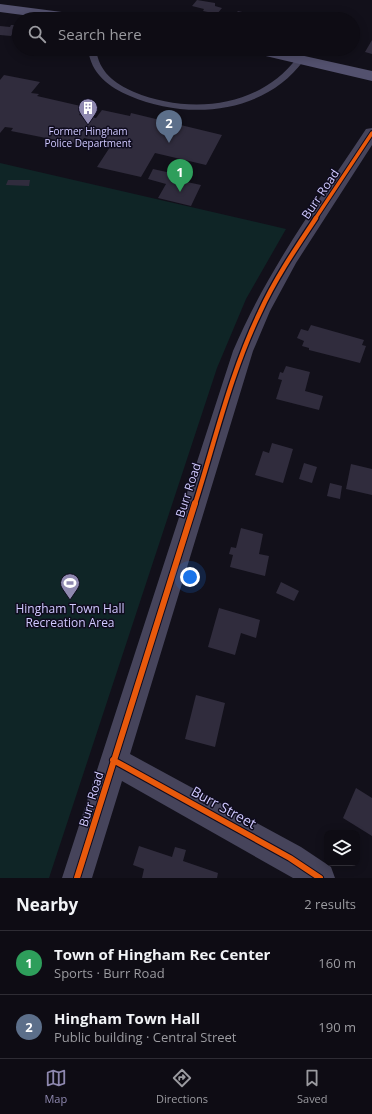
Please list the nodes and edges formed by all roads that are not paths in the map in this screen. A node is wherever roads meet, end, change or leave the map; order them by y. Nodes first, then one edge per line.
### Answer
1 (0, 8) edge
2 (31, 12) edge
3 (93, 56) edge
4 (283, 56) edge
5 (300, 60) junction
6 (372, 76) edge
7 (372, 133) edge
8 (114, 760) junction
9 (77, 878) edge
10 (320, 878) edge

1 - 2 main road
3 - 5 lane
4 - 5 main road
5 - 6 main road
7 - 8 street, Burr Road
8 - 9 street, Burr Road
8 - 10 street, Burr Street

